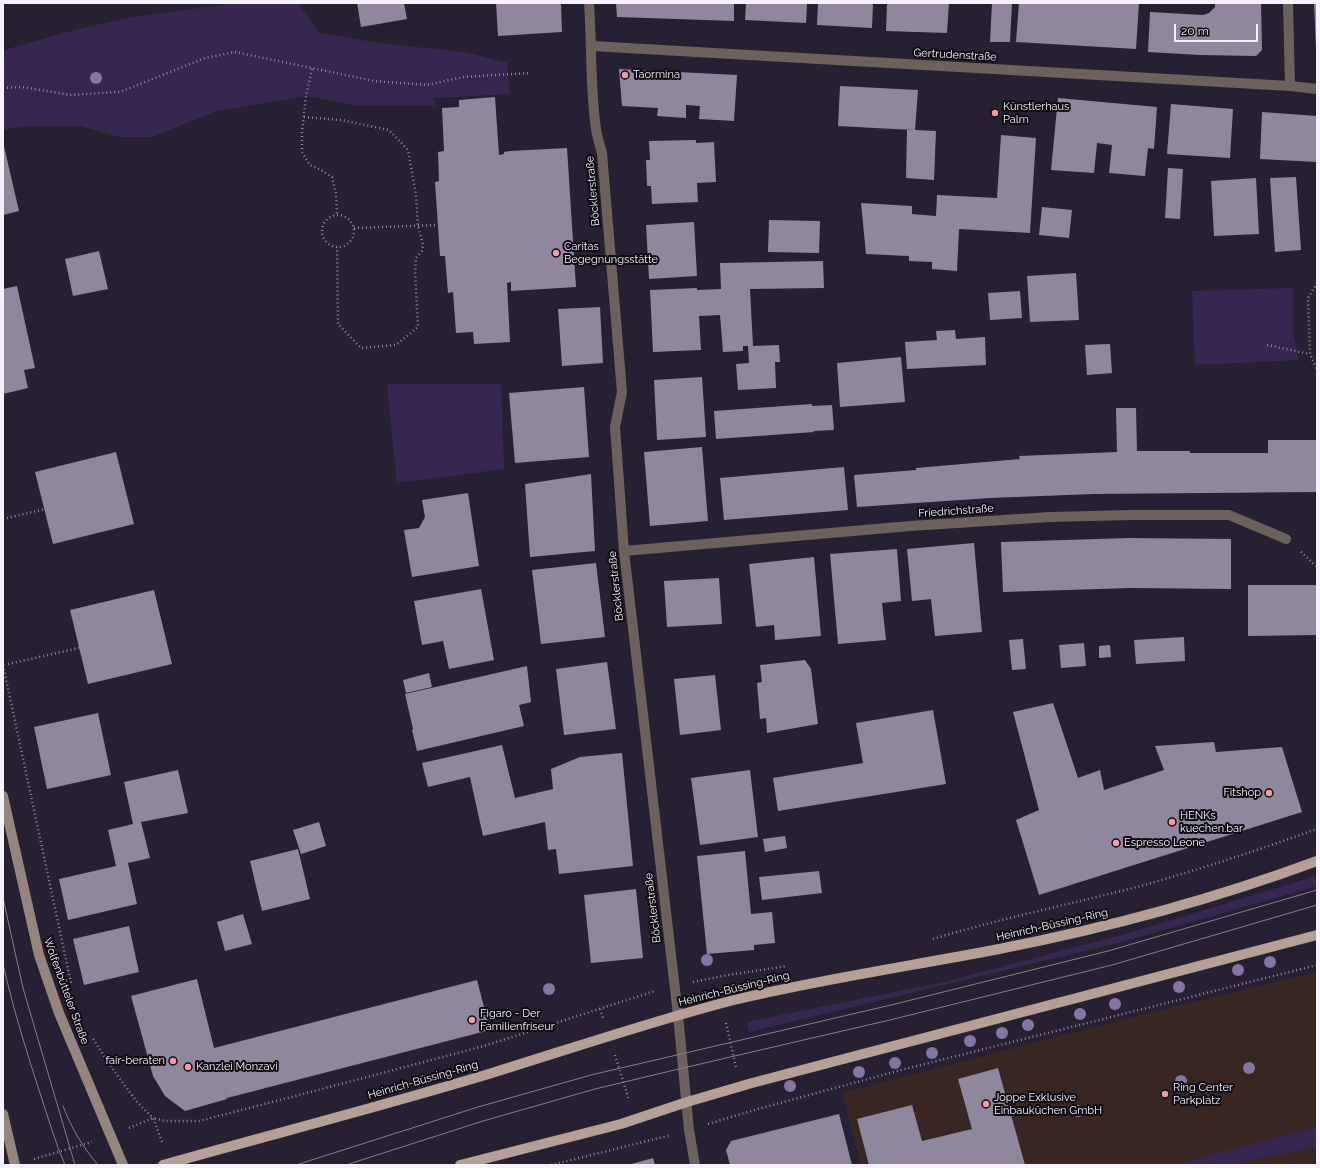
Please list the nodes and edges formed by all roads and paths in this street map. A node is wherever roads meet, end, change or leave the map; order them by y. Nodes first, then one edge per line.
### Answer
1 (590, 3) edge
2 (1288, 3) edge
3 (592, 46) junction
4 (312, 69) junction
5 (530, 73) dead end
6 (1290, 86) junction
7 (3, 88) edge
8 (1317, 89) edge
9 (304, 117) junction
10 (338, 215) junction
11 (438, 225) dead end
12 (418, 226) junction
13 (354, 228) junction
14 (338, 247) junction
15 (1317, 283) edge
16 (1267, 345) dead end
17 (1310, 354) junction
18 (1317, 370) edge
19 (44, 509) dead end
20 (3, 519) edge
21 (1286, 539) dead end
22 (624, 551) junction
23 (79, 648) dead end
24 (3, 664) edge
25 (8, 664) dead end
26 (3, 796) edge
27 (1317, 829) edge
28 (1317, 861) edge
29 (1317, 935) edge
30 (932, 940) dead end
31 (792, 965) dead end
32 (1317, 965) edge
33 (715, 977) junction
34 (691, 983) dead end
35 (72, 987) dead end
36 (658, 990) dead end
37 (721, 1004) junction
38 (600, 1009) junction
39 (678, 1015) junction
40 (91, 1035) dead end
41 (609, 1036) junction
42 (740, 1086) junction
43 (687, 1102) junction
44 (746, 1113) junction
45 (3, 1114) edge
46 (153, 1118) junction
47 (636, 1119) junction
48 (723, 1120) dead end
49 (110, 1136) junction
50 (658, 1138) dead end
51 (643, 1142) junction
52 (33, 1160) dead end
53 (166, 1164) edge
54 (15, 1165) edge
55 (123, 1165) edge
56 (460, 1165) edge
57 (551, 1165) edge
58 (695, 1165) edge

1 - 3 street, Böcklerstraße
2 - 6 street
3 - 6 street, Gertrudenstraße
3 - 22 street, Böcklerstraße
4 - 5 path
4 - 7 path
4 - 9 path
6 - 8 street, Gertrudenstraße
9 - 10 path
9 - 12 path
10 - 13 path
10 - 14 path
11 - 12 path
12 - 13 path
12 - 14 path
13 - 14 path
15 - 17 path
16 - 17 path
17 - 18 path
19 - 20 path
21 - 22 street, Friedrichstraße
22 - 39 street, Böcklerstraße
23 - 25 path
24 - 35 path
26 - 49 main road, Wolfenbütteler Straße
27 - 30 path
28 - 37 main road, Heinrich-Büssing-Ring
29 - 42 main road
31 - 33 path
32 - 44 path
33 - 34 path
33 - 37 path
36 - 38 path
37 - 39 main road, Heinrich-Büssing-Ring
37 - 42 path
38 - 41 path
38 - 46 path
39 - 41 main road, Heinrich-Büssing-Ring
39 - 43 street, Böcklerstraße
40 - 46 path
41 - 47 path
41 - 53 main road, Heinrich-Büssing-Ring
42 - 43 main road
42 - 44 path
43 - 47 main road
43 - 58 street, Böcklerstraße
44 - 48 path
45 - 54 main road
46 - 49 path
46 - 53 path
47 - 51 path
47 - 56 main road
49 - 52 path
49 - 55 main road, Wolfenbütteler Straße
50 - 51 path
51 - 57 path

